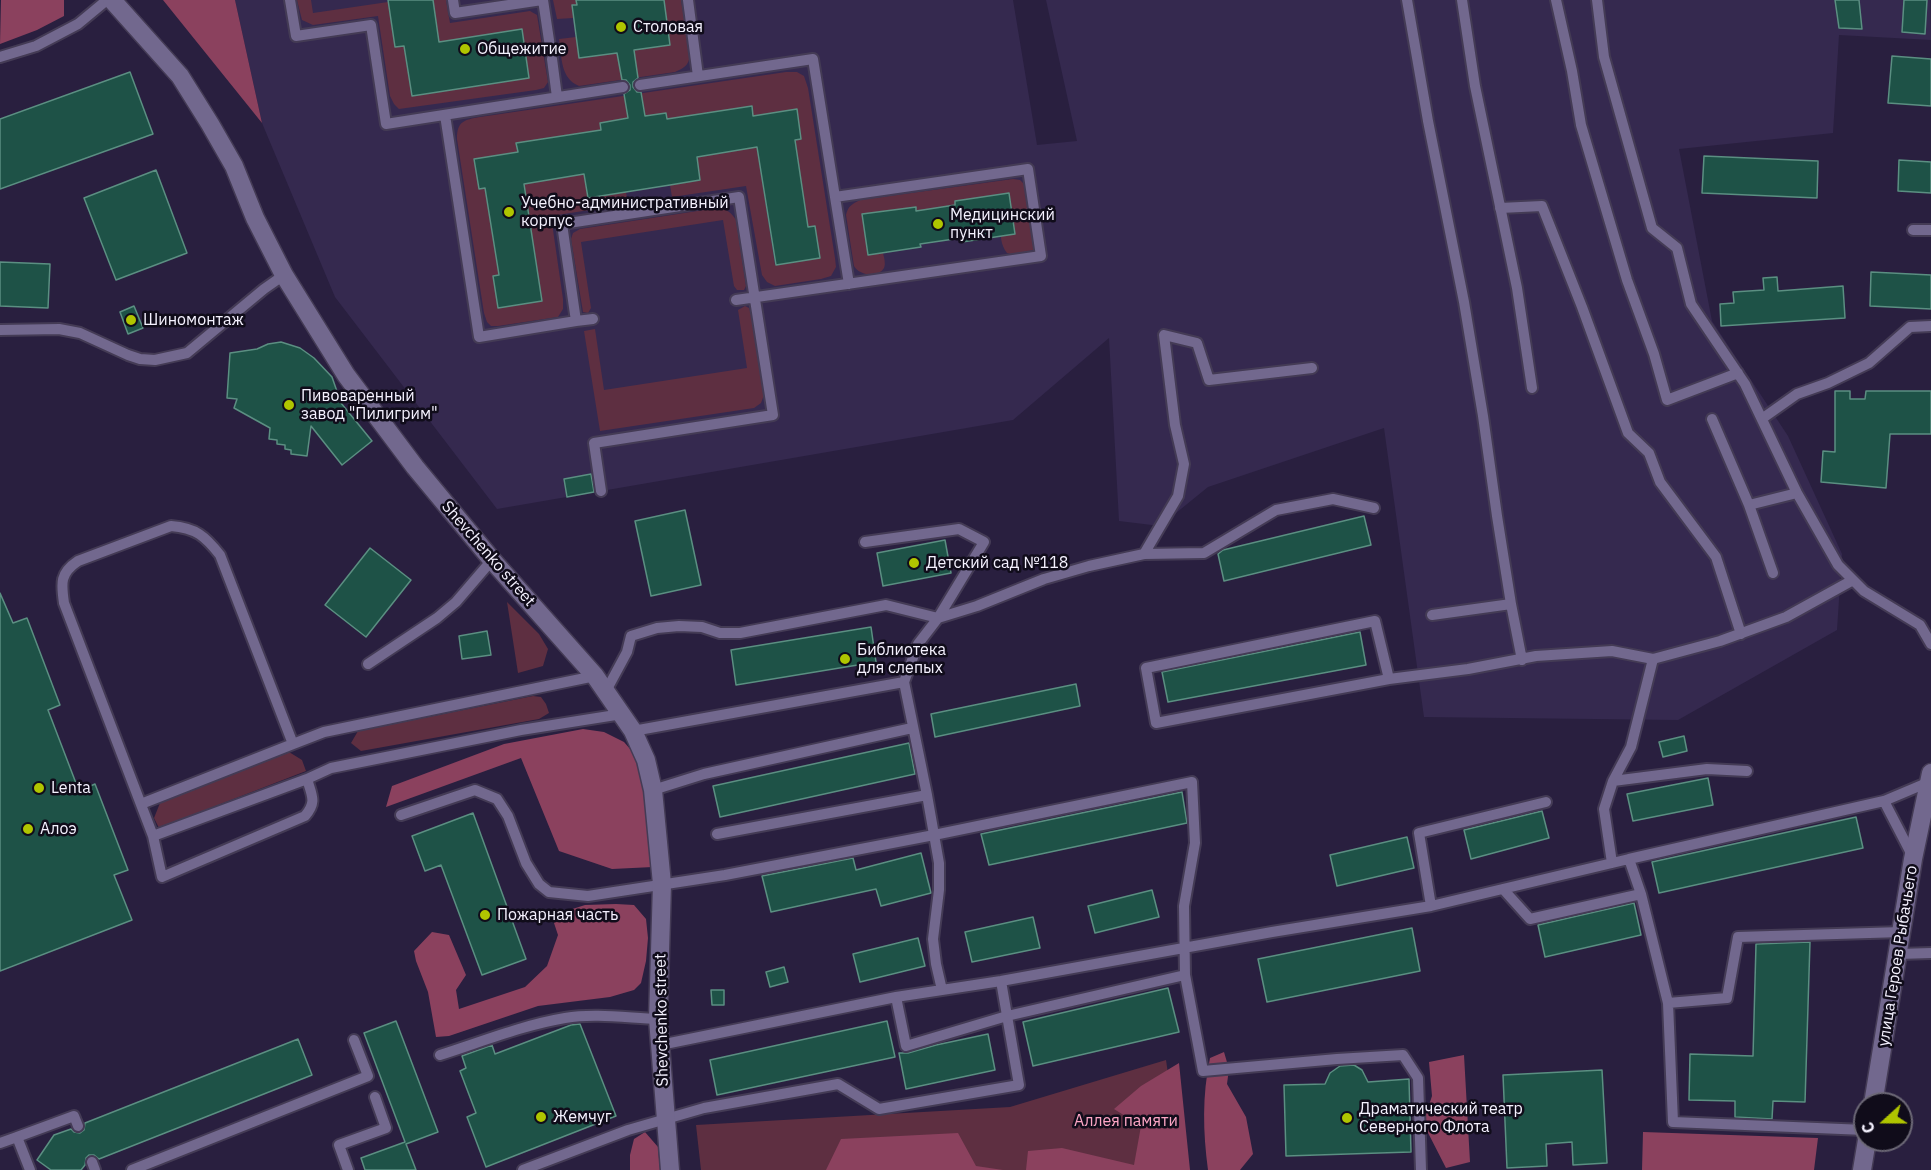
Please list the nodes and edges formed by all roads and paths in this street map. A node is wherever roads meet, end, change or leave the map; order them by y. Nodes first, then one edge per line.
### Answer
1 (107, 0) edge
2 (112, 0) edge
3 (290, 0) edge
4 (453, 0) edge
5 (543, 0) edge
6 (688, 0) edge
7 (1407, 0) edge
8 (1461, 0) edge
9 (1556, 0) edge
10 (1597, 0) edge
11 (550, 47) dead end
12 (0, 57) edge
13 (552, 59) dead end
14 (698, 76) junction
15 (640, 85) dead end
16 (623, 87) dead end
17 (557, 97) junction
18 (445, 115) junction
19 (835, 197) junction
20 (1500, 208) junction
21 (1913, 230) dead end
22 (1931, 230) edge
23 (284, 275) junction
24 (849, 284) junction
25 (755, 297) junction
26 (736, 300) dead end
27 (593, 319) dead end
28 (576, 321) junction
29 (1931, 326) edge
30 (0, 330) edge
31 (1312, 368) dead end
32 (1738, 373) junction
33 (1532, 388) dead end
34 (1763, 418) junction
35 (1712, 419) dead end
36 (601, 491) dead end
37 (1797, 493) junction
38 (1749, 505) junction
39 (1374, 508) dead end
40 (865, 542) dead end
41 (1144, 554) junction
42 (492, 560) junction
43 (1773, 573) dead end
44 (1852, 580) junction
45 (1511, 604) junction
46 (1432, 615) dead end
47 (938, 618) junction
48 (1741, 634) junction
49 (1931, 644) edge
50 (1653, 659) junction
51 (1522, 660) junction
52 (368, 664) dead end
53 (595, 676) junction
54 (1389, 679) junction
55 (904, 682) junction
56 (606, 691) junction
57 (622, 714) junction
58 (912, 728) junction
59 (633, 731) junction
60 (292, 744) junction
61 (1747, 771) dead end
62 (1930, 778) edge
63 (307, 779) junction
64 (1613, 781) junction
65 (653, 790) junction
66 (927, 795) junction
67 (1884, 801) junction
68 (1546, 802) dead end
69 (141, 804) junction
70 (401, 815) dead end
71 (717, 834) dead end
72 (934, 835) junction
73 (153, 836) junction
74 (1629, 859) junction
75 (1913, 859) junction
76 (1612, 864) junction
77 (662, 884) junction
78 (1503, 889) junction
79 (1641, 894) junction
80 (1431, 906) junction
81 (1902, 932) junction
82 (1185, 948) junction
83 (1931, 953) edge
84 (1899, 954) junction
85 (1185, 975) junction
86 (1001, 981) junction
87 (942, 990) junction
88 (896, 997) junction
89 (1668, 1003) junction
90 (1007, 1016) junction
91 (658, 1019) junction
92 (354, 1040) dead end
93 (660, 1045) junction
94 (440, 1055) dead end
95 (1875, 1092) edge
96 (375, 1097) dead end
97 (666, 1119) junction
98 (78, 1126) dead end
99 (1853, 1130) edge
100 (17, 1137) junction
101 (0, 1143) edge
102 (1865, 1152) edge
103 (30, 1170) edge
104 (132, 1170) edge
105 (348, 1170) edge
106 (523, 1170) edge
107 (670, 1170) edge
108 (1421, 1170) edge
109 (1862, 1170) edge

1 - 12 lane
2 - 23 main road, Shevchenko street
3 - 18 lane
4 - 5 lane
5 - 11 lane
6 - 14 lane
7 - 45 lane
8 - 20 lane
9 - 32 lane
10 - 32 lane
13 - 17 lane
14 - 15 lane
14 - 19 lane
16 - 17 lane
17 - 18 lane
18 - 28 lane
19 - 24 lane
19 - 24 lane
20 - 33 lane
20 - 48 lane
21 - 22 lane
23 - 30 lane
23 - 42 main road, Shevchenko street
24 - 25 lane
25 - 26 lane
25 - 28 lane
25 - 36 lane
27 - 28 lane
29 - 34 lane
31 - 41 lane
32 - 34 lane
34 - 37 lane
35 - 38 lane
37 - 38 lane
37 - 44 lane
38 - 43 lane
39 - 41 lane
40 - 47 lane
41 - 47 lane
42 - 52 lane
42 - 53 main road, Shevchenko street
44 - 48 lane
44 - 49 lane
45 - 46 lane
45 - 51 lane
47 - 55 lane
47 - 56 lane
48 - 50 lane
50 - 51 lane
50 - 64 lane
51 - 54 lane
53 - 56 main road, Shevchenko street
53 - 60 lane
54 - 54 lane
55 - 58 lane
55 - 59 lane
56 - 57 main road, Shevchenko street
57 - 59 main road, Shevchenko street
57 - 63 lane
58 - 65 lane
58 - 66 lane
59 - 65 main road, Shevchenko street
60 - 69 lane
60 - 69 lane
61 - 64 lane
62 - 67 lane
62 - 75 main road, улица Героев Рыбачьего
63 - 73 lane
63 - 73 lane
64 - 76 lane
65 - 77 main road, Shevchenko street
66 - 71 lane
66 - 72 lane
67 - 74 lane
67 - 75 lane
68 - 80 lane
69 - 73 lane
70 - 77 lane
72 - 77 lane
72 - 82 lane
72 - 87 lane
74 - 76 lane
74 - 79 lane
75 - 81 main road, улица Героев Рыбачьего
76 - 78 lane
77 - 91 main road, Shevchenko street
78 - 79 lane
78 - 80 lane
79 - 89 lane
80 - 82 lane
81 - 84 main road, улица Героев Рыбачьего
81 - 89 lane
82 - 85 lane
82 - 86 lane
83 - 84 lane
84 - 95 main road, улица Героев Рыбачьего
85 - 90 lane
85 - 108 lane
86 - 87 lane
86 - 90 lane
87 - 88 lane
88 - 90 lane
88 - 93 lane
89 - 99 lane
90 - 97 lane
91 - 93 main road, Shevchenko street
91 - 94 lane
92 - 104 lane
93 - 97 main road, Shevchenko street
96 - 105 lane
97 - 106 lane
97 - 107 main road, Shevchenko street
98 - 100 lane
100 - 101 lane
100 - 103 lane
102 - 109 main road

